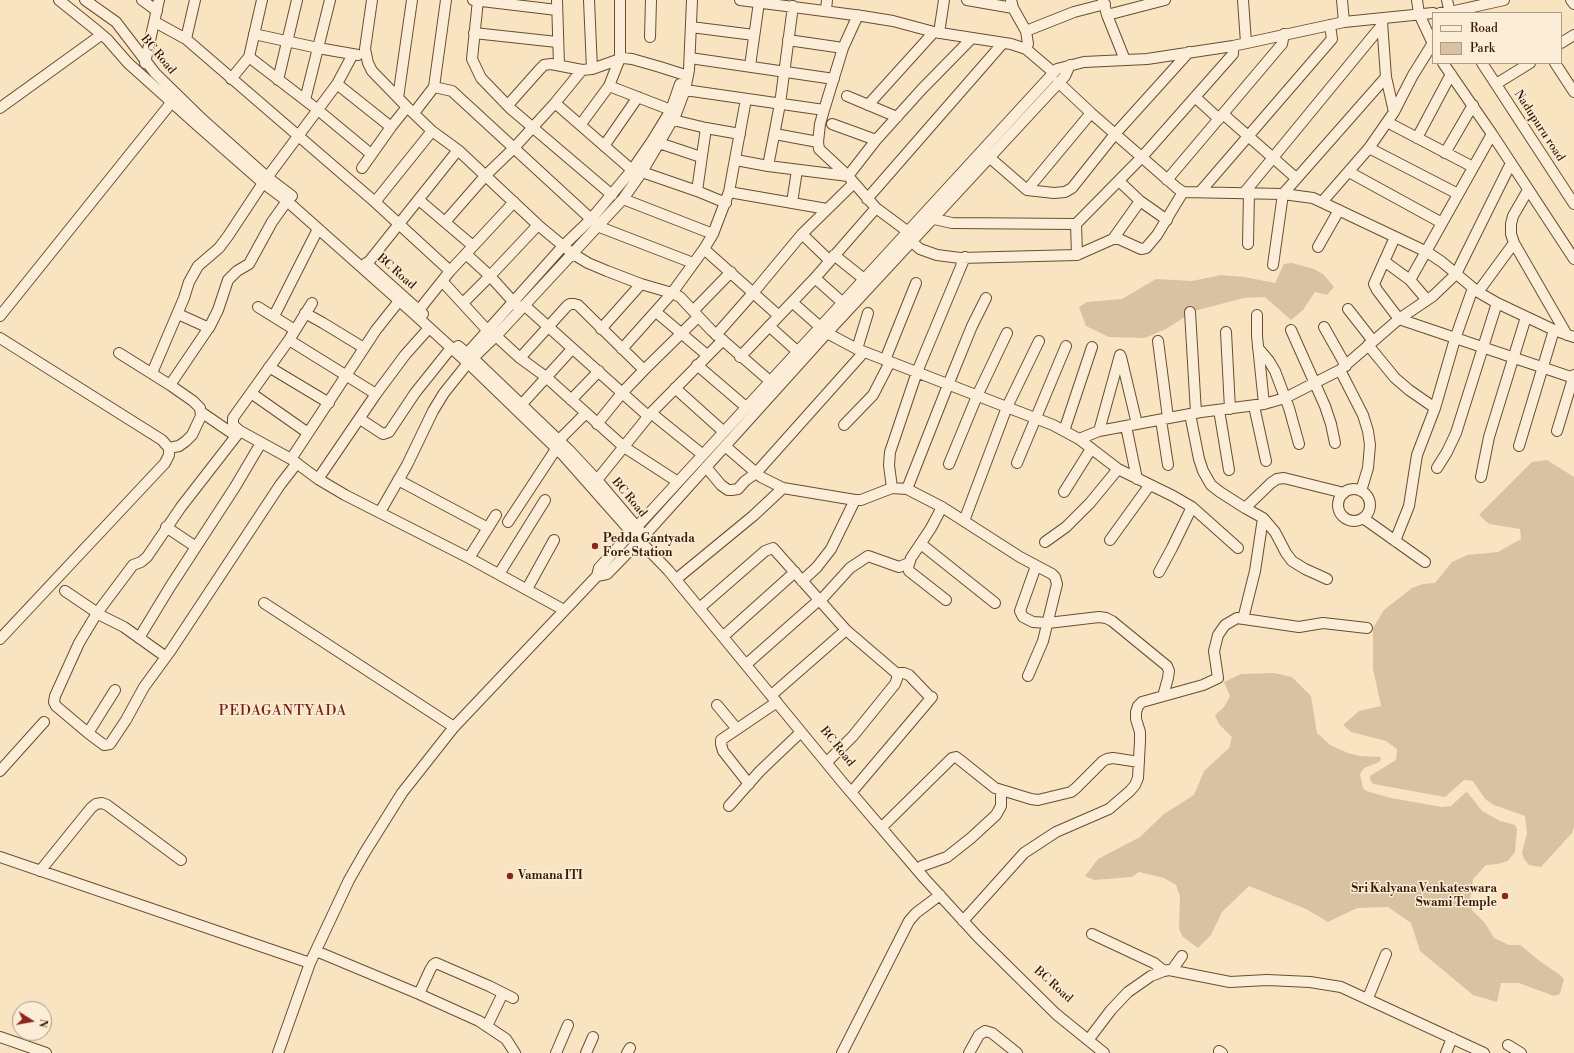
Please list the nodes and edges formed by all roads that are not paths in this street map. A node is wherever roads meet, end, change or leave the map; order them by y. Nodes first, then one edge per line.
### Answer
1 (59, 0) edge
2 (85, 0) edge
3 (142, 0) edge
4 (159, 0) edge
5 (195, 0) edge
6 (262, 0) edge
7 (297, 0) edge
8 (330, 0) edge
9 (372, 0) edge
10 (412, 0) edge
11 (446, 0) edge
12 (477, 0) edge
13 (589, 0) edge
14 (620, 0) edge
15 (651, 0) edge
16 (686, 0) edge
17 (692, 0) edge
18 (740, 0) edge
19 (827, 0) edge
20 (944, 0) edge
21 (967, 0) edge
22 (1165, 0) edge
23 (1243, 0) edge
24 (1342, 0) edge
25 (1417, 0) edge
26 (1447, 0) edge
27 (1504, 0) edge
28 (1571, 0) edge
29 (979, 1) edge
30 (1154, 1) edge
31 (760, 2) junction
32 (1104, 2) edge
33 (1012, 4) edge
34 (1574, 4) edge
35 (557, 5) edge
36 (793, 6) junction
37 (826, 10) junction
38 (157, 11) junction
39 (1450, 12) edge
40 (1454, 12) edge
41 (1432, 13) edge
42 (1419, 14) junction
43 (1107, 15) junction
44 (108, 16) junction
45 (863, 16) junction
46 (155, 22) junction
47 (1344, 22) junction
48 (1382, 22) junction
49 (118, 25) junction
50 (1330, 25) junction
51 (691, 27) junction
52 (1026, 31) junction
53 (474, 33) junction
54 (936, 33) junction
55 (101, 34) junction
56 (254, 34) junction
57 (1284, 34) junction
58 (754, 35) junction
59 (1574, 35) edge
60 (650, 37) dead end
61 (972, 38) junction
62 (186, 39) junction
63 (788, 40) junction
64 (287, 41) junction
65 (557, 42) junction
66 (1432, 42) edge
67 (1562, 42) edge
68 (1003, 43) junction
69 (1246, 43) junction
70 (1233, 46) junction
71 (1432, 46) edge
72 (318, 48) junction
73 (843, 48) junction
74 (1026, 49) junction
75 (1189, 52) junction
76 (353, 54) junction
77 (365, 56) junction
78 (249, 57) junction
79 (620, 58) junction
80 (690, 58) junction
81 (1125, 60) junction
82 (145, 62) junction
83 (1444, 64) edge
84 (1483, 64) edge
85 (1528, 64) edge
86 (1556, 64) edge
87 (1070, 65) junction
88 (559, 66) junction
89 (750, 66) junction
90 (587, 70) junction
91 (785, 71) junction
92 (1053, 72) junction
93 (682, 74) junction
94 (1451, 74) junction
95 (1386, 77) junction
96 (231, 79) junction
97 (834, 79) junction
98 (278, 80) junction
99 (1058, 82) junction
100 (337, 84) junction
101 (1496, 84) junction
102 (609, 86) junction
103 (434, 87) junction
104 (1573, 89) edge
105 (685, 90) junction
106 (846, 96) dead end
107 (638, 97) junction
108 (1195, 97) junction
109 (398, 98) junction
110 (746, 99) junction
111 (305, 100) junction
112 (171, 103) junction
113 (555, 104) junction
114 (780, 104) junction
115 (508, 105) junction
116 (868, 105) junction
117 (1473, 106) junction
118 (0, 108) edge
119 (318, 110) junction
120 (411, 110) junction
121 (824, 110) junction
122 (1394, 112) junction
123 (1091, 113) junction
124 (672, 115) junction
125 (897, 117) junction
126 (1221, 117) junction
127 (1387, 122) junction
128 (580, 124) junction
129 (832, 124) dead end
130 (391, 127) junction
131 (534, 127) junction
132 (706, 128) junction
133 (432, 131) junction
134 (740, 134) junction
135 (775, 134) junction
136 (1115, 134) junction
137 (1492, 134) junction
138 (1248, 136) junction
139 (299, 137) junction
140 (1417, 138) junction
141 (876, 140) junction
142 (818, 142) junction
143 (659, 143) junction
144 (604, 146) junction
145 (1369, 148) junction
146 (514, 149) junction
147 (458, 150) junction
148 (1445, 153) junction
149 (371, 154) junction
150 (701, 156) junction
151 (989, 157) junction
152 (1142, 157) junction
153 (1274, 158) junction
154 (736, 160) junction
155 (1511, 163) junction
156 (768, 166) junction
157 (1473, 167) junction
158 (362, 168) dead end
159 (797, 170) junction
160 (637, 171) junction
161 (1349, 172) junction
162 (486, 175) junction
163 (1296, 178) junction
164 (851, 179) junction
165 (265, 180) junction
166 (1119, 180) junction
167 (1168, 180) junction
168 (1027, 190) junction
169 (1528, 190) junction
170 (697, 191) junction
171 (729, 192) junction
172 (1183, 192) junction
173 (1200, 192) junction
174 (1247, 193) junction
175 (1283, 194) junction
176 (1458, 194) junction
177 (612, 195) junction
178 (623, 199) junction
179 (867, 199) junction
180 (287, 200) junction
181 (419, 200) junction
182 (1140, 201) junction
183 (375, 202) junction
184 (514, 202) junction
185 (1322, 202) junction
186 (726, 203) junction
187 (792, 203) junction
188 (1574, 204) edge
189 (876, 208) junction
190 (827, 209) junction
191 (1339, 210) junction
192 (934, 219) junction
193 (1167, 220) junction
194 (445, 222) junction
195 (594, 223) junction
196 (1442, 223) junction
197 (398, 224) junction
198 (1076, 224) junction
199 (538, 225) junction
200 (318, 229) junction
201 (907, 231) junction
202 (713, 234) junction
203 (802, 234) junction
204 (1395, 237) junction
205 (1113, 239) junction
206 (912, 242) junction
207 (1514, 243) junction
208 (1248, 244) dead end
209 (563, 246) junction
210 (1318, 247) dead end
211 (704, 249) junction
212 (470, 250) junction
213 (1427, 252) junction
214 (573, 254) junction
215 (1077, 255) junction
216 (965, 257) junction
217 (832, 258) junction
218 (1574, 258) edge
219 (1384, 261) junction
220 (693, 263) junction
221 (367, 264) junction
222 (1273, 265) dead end
223 (450, 271) junction
224 (731, 272) junction
225 (1456, 274) junction
226 (490, 276) junction
227 (815, 278) junction
228 (864, 279) junction
229 (442, 280) junction
230 (1410, 280) junction
231 (916, 282) dead end
232 (641, 284) junction
233 (1476, 290) junction
234 (672, 292) junction
235 (753, 293) junction
236 (986, 298) dead end
237 (402, 299) junction
238 (1427, 300) junction
239 (792, 302) junction
240 (312, 303) dead end
241 (463, 303) junction
242 (843, 303) junction
243 (1497, 303) junction
244 (519, 306) junction
245 (258, 307) dead end
246 (1348, 309) dead end
247 (419, 310) junction
248 (656, 312) junction
249 (1190, 312) dead end
250 (868, 313) dead end
251 (178, 314) junction
252 (305, 314) junction
253 (696, 314) junction
254 (1257, 315) dead end
255 (0, 316) edge
256 (274, 316) junction
257 (779, 316) junction
258 (1526, 316) junction
259 (1399, 319) junction
260 (769, 326) junction
261 (548, 327) junction
262 (1324, 327) dead end
263 (209, 328) junction
264 (429, 328) junction
265 (601, 329) junction
266 (295, 330) junction
267 (824, 330) junction
268 (1291, 330) dead end
269 (1554, 330) junction
270 (1226, 332) dead end
271 (1007, 333) dead end
272 (492, 334) junction
273 (680, 334) junction
274 (1571, 336) edge
275 (0, 338) edge
276 (719, 338) junction
277 (1455, 339) junction
278 (289, 340) junction
279 (1039, 341) dead end
280 (1158, 341) dead end
281 (1370, 343) junction
282 (1066, 346) dead end
283 (1092, 347) dead end
284 (364, 348) junction
285 (451, 348) junction
286 (1258, 348) junction
287 (1484, 348) junction
288 (572, 349) junction
289 (622, 349) junction
290 (861, 351) junction
291 (798, 352) junction
292 (120, 353) dead end
293 (706, 355) junction
294 (740, 356) junction
295 (520, 358) junction
296 (1513, 358) junction
297 (468, 359) junction
298 (887, 361) junction
299 (697, 365) junction
300 (270, 367) junction
301 (1343, 368) junction
302 (1543, 368) junction
303 (644, 370) junction
304 (598, 372) junction
305 (917, 372) junction
306 (152, 373) junction
307 (347, 375) junction
308 (1574, 377) edge
309 (546, 378) junction
310 (170, 384) junction
311 (1315, 384) junction
312 (948, 385) junction
313 (773, 386) junction
314 (675, 388) junction
315 (251, 393) junction
316 (622, 393) junction
317 (376, 394) junction
318 (977, 396) junction
319 (1285, 398) junction
320 (571, 400) junction
321 (329, 403) junction
322 (522, 404) junction
323 (1259, 405) junction
324 (746, 407) junction
325 (1007, 407) junction
326 (1436, 408) junction
327 (1230, 409) junction
328 (1219, 410) junction
329 (201, 412) junction
330 (586, 413) junction
331 (1193, 413) junction
332 (649, 415) junction
333 (1037, 418) junction
334 (360, 419) junction
335 (1164, 419) junction
336 (597, 424) junction
337 (1137, 424) junction
338 (844, 425) dead end
339 (1126, 426) junction
340 (1064, 431) junction
341 (1099, 431) junction
342 (1557, 431) dead end
343 (724, 432) junction
344 (238, 433) junction
345 (308, 433) junction
346 (1078, 439) junction
347 (261, 442) junction
348 (1335, 443) dead end
349 (558, 444) junction
350 (1299, 444) dead end
351 (725, 446) junction
352 (1519, 446) dead end
353 (624, 447) junction
354 (169, 448) junction
355 (1091, 448) junction
356 (703, 455) junction
357 (294, 461) junction
358 (1266, 461) dead end
359 (1017, 463) dead end
360 (949, 464) dead end
361 (1168, 465) dead end
362 (706, 467) junction
363 (1437, 468) dead end
364 (1118, 470) junction
365 (1229, 470) dead end
366 (756, 474) junction
367 (1481, 477) dead end
368 (318, 479) junction
369 (1137, 479) junction
370 (398, 480) junction
371 (597, 480) junction
372 (678, 482) junction
373 (1149, 486) junction
374 (783, 488) junction
375 (892, 488) junction
376 (907, 489) junction
377 (1361, 491) junction
378 (1064, 492) dead end
379 (1344, 492) junction
380 (545, 500) dead end
381 (855, 500) junction
382 (942, 507) junction
383 (1192, 507) junction
384 (1245, 508) junction
385 (380, 512) junction
386 (496, 515) dead end
387 (1263, 518) junction
388 (1363, 518) junction
389 (964, 521) junction
390 (508, 522) dead end
391 (166, 527) junction
392 (488, 528) junction
393 (634, 530) junction
394 (642, 538) junction
395 (554, 540) dead end
396 (1110, 540) dead end
397 (1395, 541) junction
398 (1046, 542) dead end
399 (921, 544) junction
400 (196, 547) junction
401 (1238, 548) dead end
402 (469, 558) junction
403 (1425, 562) dead end
404 (909, 563) junction
405 (1036, 566) junction
406 (795, 572) junction
407 (1159, 572) dead end
408 (500, 574) junction
409 (597, 576) junction
410 (680, 576) junction
411 (1327, 579) dead end
412 (802, 581) junction
413 (527, 589) junction
414 (65, 592) dead end
415 (818, 600) junction
416 (946, 600) dead end
417 (264, 603) dead end
418 (995, 603) dead end
419 (703, 605) junction
420 (564, 610) junction
421 (97, 613) junction
422 (1243, 619) junction
423 (1048, 623) junction
424 (1367, 628) dead end
425 (846, 630) junction
426 (727, 632) junction
427 (139, 638) junction
428 (0, 640) edge
429 (166, 658) junction
430 (750, 661) junction
431 (898, 676) junction
432 (1028, 676) dead end
433 (116, 690) dead end
434 (1163, 696) junction
435 (776, 697) junction
436 (717, 705) dead end
437 (44, 722) dead end
438 (454, 728) junction
439 (736, 728) junction
440 (801, 732) junction
441 (88, 733) junction
442 (827, 757) junction
443 (1139, 762) junction
444 (0, 771) edge
445 (749, 784) junction
446 (855, 788) junction
447 (1001, 791) junction
448 (729, 806) dead end
449 (884, 825) junction
450 (0, 857) edge
451 (181, 860) dead end
452 (922, 866) junction
453 (40, 871) junction
454 (940, 895) junction
455 (965, 919) junction
456 (1092, 934) dead end
457 (316, 951) junction
458 (1386, 954) dead end
459 (1182, 956) dead end
460 (310, 964) junction
461 (1168, 970) junction
462 (503, 993) junction
463 (419, 994) junction
464 (513, 998) dead end
465 (1368, 998) junction
466 (568, 1025) dead end
467 (486, 1026) junction
468 (1092, 1035) junction
469 (0, 1037) edge
470 (593, 1037) dead end
471 (1452, 1038) junction
472 (1508, 1045) dead end
473 (1108, 1052) edge
474 (46, 1053) edge
475 (278, 1053) edge
476 (515, 1053) edge
477 (556, 1053) edge
478 (586, 1053) edge
479 (842, 1053) edge
480 (969, 1053) edge
481 (1017, 1053) edge
482 (1446, 1053) edge
483 (1484, 1053) edge
484 (1521, 1053) edge

1 - 55 street
2 - 44 street, BC Road
3 - 38 street
4 - 38 street
5 - 62 street
6 - 56 street
7 - 64 street
8 - 72 street
9 - 77 street
10 - 109 street
11 - 103 street
12 - 35 street
12 - 53 street
13 - 90 street
14 - 79 street
15 - 60 street
16 - 93 street
17 - 51 street
18 - 31 street
19 - 37 street
20 - 54 street
21 - 29 street
22 - 30 street
23 - 69 street
24 - 47 street
25 - 42 street
26 - 39 street
27 - 40 street
28 - 34 street
29 - 33 street
30 - 43 street
31 - 36 street
31 - 58 street
32 - 43 street
32 - 52 street
33 - 52 street
35 - 65 street
36 - 37 street
36 - 63 street
37 - 45 street
38 - 46 street
41 - 42 street
42 - 48 street
42 - 66 street
43 - 81 street
44 - 49 street, BC Road
44 - 55 street
45 - 54 street
45 - 73 street
46 - 62 street
46 - 82 street
47 - 48 street
47 - 50 street
48 - 95 street
48 - 153 street
49 - 55 street
49 - 82 street, BC Road
50 - 57 street
50 - 138 street
51 - 58 street
51 - 80 street
52 - 74 street
53 - 65 street
53 - 115 street
54 - 61 street
54 - 116 street
55 - 112 street
55 - 118 street
56 - 64 street
56 - 78 street
57 - 69 street
57 - 126 street
58 - 89 street
59 - 67 street
61 - 68 street
61 - 125 street
62 - 96 street
63 - 73 street
63 - 91 street
64 - 72 street
64 - 98 street
65 - 88 street
68 - 74 street
68 - 179 street
69 - 70 street
70 - 75 street
70 - 108 street
71 - 122 street
72 - 76 street
72 - 111 street
73 - 97 street
74 - 92 street
75 - 81 street
75 - 136 street
76 - 77 street
76 - 100 street
77 - 109 street
78 - 96 street
78 - 98 street
79 - 90 street
79 - 93 street
79 - 102 street
80 - 89 street
80 - 105 street
81 - 87 street
82 - 165 street, BC Road
83 - 94 street
84 - 101 street, Nadupuru road
85 - 101 street
86 - 104 street
87 - 92 street
87 - 99 street
88 - 90 street
88 - 115 street
89 - 91 street
90 - 113 street
91 - 97 street
91 - 114 street
92 - 201 street
93 - 124 street
94 - 117 street
94 - 140 street
95 - 122 street
95 - 163 street
96 - 139 street
97 - 121 street
98 - 111 street
99 - 123 street
99 - 151 street
100 - 119 street
100 - 130 street
101 - 188 street, Nadupuru road
102 - 107 street
102 - 128 street
103 - 120 street
103 - 146 street
105 - 110 street
105 - 124 street
106 - 116 street
107 - 124 street
107 - 144 street
108 - 126 street
108 - 152 street
109 - 120 street
110 - 114 street
110 - 134 street
111 - 119 street
112 - 165 street
112 - 255 street
113 - 128 street
113 - 131 street
114 - 121 street
114 - 135 street
115 - 131 street
116 - 125 street
117 - 137 street
117 - 148 street
119 - 139 street
119 - 149 street
120 - 130 street
120 - 133 street
121 - 142 street
122 - 127 street
123 - 136 street
123 - 168 street
124 - 132 street
124 - 143 street
124 - 160 street
125 - 141 street
126 - 138 street
126 - 167 street
127 - 140 street
127 - 145 street
128 - 144 street
129 - 141 street
130 - 149 street
131 - 146 street
131 - 177 street
132 - 134 street
132 - 150 street
133 - 147 street
133 - 183 street
134 - 154 street
135 - 142 street
135 - 156 street
136 - 152 street
136 - 168 street
137 - 155 street
137 - 157 street
138 - 153 street
138 - 173 street
139 - 165 street
139 - 183 street
140 - 148 street
141 - 164 street
142 - 164 street
143 - 150 street
143 - 160 street
144 - 160 street
145 - 161 street
145 - 176 street
146 - 162 street
146 - 195 street
147 - 162 street
147 - 181 street
148 - 157 street
149 - 158 street
150 - 170 street
151 - 168 street
151 - 192 street
152 - 166 street
152 - 167 street
153 - 163 street
153 - 174 street
154 - 156 street
154 - 171 street
155 - 169 street
155 - 225 street
156 - 159 street
157 - 176 street
159 - 164 street
159 - 187 street
160 - 170 street
160 - 177 street
160 - 178 street
161 - 185 street
161 - 196 street
162 - 184 street
162 - 194 street
163 - 175 street
164 - 179 street
164 - 190 street
165 - 180 street
165 - 221 street, BC Road
165 - 251 street
166 - 182 street
166 - 198 street
167 - 172 street
169 - 207 street
169 - 218 street
170 - 186 street
171 - 186 street
171 - 187 street
172 - 173 street
172 - 193 street
173 - 174 street
174 - 175 street
174 - 208 street
175 - 185 street
175 - 222 street
176 - 196 street
177 - 195 street
178 - 195 street
178 - 202 street
179 - 189 street
180 - 200 street
180 - 263 street
181 - 194 street
181 - 197 street
182 - 193 street
182 - 205 street
183 - 197 street
184 - 199 street
184 - 212 street
185 - 191 street
186 - 202 street
187 - 190 street
189 - 201 street
189 - 217 street
190 - 203 street
191 - 204 street
191 - 210 street
192 - 198 street
192 - 206 street
193 - 205 street
194 - 212 street
195 - 209 street
195 - 214 street
195 - 220 street
196 - 213 street
197 - 221 street
197 - 223 street
198 - 215 street
199 - 209 street
199 - 226 street
200 - 237 street
200 - 256 street
201 - 228 street
202 - 211 street
203 - 217 street
203 - 235 street
204 - 213 street
204 - 219 street
205 - 215 street
206 - 216 street
206 - 267 street
207 - 233 street
207 - 274 street
209 - 214 street
209 - 244 street
211 - 220 street
211 - 224 street
212 - 223 street
212 - 226 street
213 - 225 street
213 - 230 street
214 - 232 street
214 - 244 street
215 - 216 street
216 - 305 street
217 - 227 street
217 - 228 street
219 - 230 street
219 - 259 street
220 - 234 street
221 - 237 street, BC Road
223 - 229 street
224 - 235 street
224 - 253 street
225 - 233 street
225 - 238 street
226 - 241 street
226 - 244 street
227 - 239 street
227 - 242 street
228 - 242 street
229 - 241 street
229 - 247 street
230 - 238 street
231 - 298 street
232 - 234 street
232 - 265 street
233 - 243 street
233 - 277 street
234 - 248 street
234 - 253 street
235 - 257 street
235 - 276 street
236 - 312 street
237 - 247 street, BC Road
237 - 264 street
237 - 284 street
238 - 259 street
239 - 257 street
239 - 267 street
240 - 252 street
241 - 272 street
242 - 267 street
243 - 258 street
243 - 287 street
244 - 261 street
244 - 272 street
245 - 256 street
246 - 281 street
247 - 297 street, BC Road
248 - 273 street
248 - 289 street
249 - 331 street
250 - 290 street
251 - 263 street
251 - 306 street
252 - 266 street
252 - 284 street
253 - 273 street
253 - 276 street
254 - 286 street
256 - 266 street
257 - 260 street
258 - 269 street
258 - 296 street
259 - 277 street
259 - 281 street
260 - 291 street
260 - 294 street
261 - 265 street
261 - 288 street
261 - 295 street
262 - 301 street
263 - 310 street
264 - 285 street
264 - 317 street
265 - 289 street
266 - 278 street
267 - 290 street
267 - 291 street
267 - 313 street
268 - 311 street
269 - 274 street
269 - 302 street
270 - 327 street
271 - 318 street
272 - 295 street
272 - 297 street
273 - 293 street
273 - 303 street
275 - 354 street
276 - 293 street
276 - 294 street
277 - 287 street
277 - 326 street
278 - 300 street
278 - 307 street
279 - 325 street
280 - 335 street
281 - 301 street
281 - 326 street
282 - 333 street
283 - 340 street
284 - 307 street
285 - 297 street
285 - 334 street
286 - 319 street
286 - 323 street
287 - 296 street
287 - 363 street
288 - 304 street
288 - 309 street
289 - 303 street
290 - 298 street
290 - 366 street
291 - 313 street
292 - 306 street
293 - 299 street
294 - 313 street
295 - 309 street
296 - 302 street
296 - 367 street
297 - 322 street, BC Road
297 - 349 street
297 - 370 street
298 - 305 street
298 - 338 street
299 - 314 street
299 - 324 street
300 - 315 street
300 - 321 street
301 - 311 street
301 - 377 street
302 - 308 street
302 - 352 street
303 - 316 street
304 - 316 street
304 - 320 street
305 - 312 street
305 - 375 street
306 - 310 street
307 - 317 street
307 - 321 street
308 - 342 street
309 - 320 street
309 - 322 street
310 - 329 street
311 - 319 street
311 - 348 street
312 - 318 street
312 - 376 street
313 - 324 street
313 - 351 street
314 - 332 street
314 - 343 street
315 - 344 street
315 - 345 street
316 - 332 street
316 - 336 street
317 - 334 street
318 - 325 street
318 - 360 street
319 - 323 street
319 - 350 street
320 - 330 street
321 - 345 street
322 - 349 street, BC Road
323 - 327 street
323 - 358 street
324 - 343 street
325 - 333 street
325 - 389 street
326 - 397 street
327 - 328 street
328 - 331 street
328 - 365 street
329 - 344 street
329 - 354 street
330 - 336 street
330 - 349 street
331 - 335 street
331 - 384 street
332 - 353 street
332 - 356 street
333 - 340 street
333 - 359 street
334 - 368 street
335 - 337 street
335 - 361 street
336 - 353 street
337 - 339 street
337 - 341 street
339 - 341 street
339 - 369 street
340 - 346 street
341 - 346 street
343 - 356 street
344 - 347 street
344 - 391 street
345 - 357 street
346 - 355 street
347 - 357 street
347 - 400 street
349 - 371 street, BC Road
349 - 390 street
349 - 393 street
351 - 362 street
351 - 366 street
353 - 371 street
353 - 372 street
354 - 428 street
355 - 364 street
355 - 378 street
356 - 372 street
357 - 368 street
357 - 429 street
362 - 366 street
362 - 394 street
364 - 369 street
364 - 398 street
366 - 374 street
368 - 385 street
369 - 373 street
370 - 385 street
370 - 392 street
371 - 393 street, BC Road
372 - 393 street
373 - 383 street
373 - 396 street
374 - 381 street
374 - 410 street
375 - 376 street
375 - 381 street
376 - 382 street
377 - 379 street
377 - 388 street
379 - 384 street
379 - 388 street
380 - 408 street
381 - 412 street
382 - 389 street
382 - 399 street
383 - 401 street
383 - 407 street
384 - 387 street
385 - 402 street
386 - 392 street
387 - 411 street
387 - 422 street
388 - 397 street
389 - 405 street
391 - 400 street
391 - 421 street
392 - 402 street
393 - 394 street, BC Road
393 - 409 street
394 - 409 street
394 - 410 street, BC Road
394 - 435 street, BC Road
395 - 413 street
397 - 403 street
399 - 404 street
399 - 418 street
400 - 427 street
402 - 408 street
404 - 415 street
404 - 416 street
405 - 423 street
405 - 423 street
406 - 412 street
406 - 419 street
406 - 426 street
408 - 413 street
409 - 420 street
410 - 419 street, BC Road
412 - 415 street
413 - 420 street
414 - 421 street
415 - 425 street
415 - 430 street
417 - 438 street
419 - 426 street, BC Road
420 - 438 street
421 - 427 street
421 - 441 street
422 - 424 street
422 - 434 street
423 - 432 street
423 - 434 street
425 - 431 street
425 - 435 street
426 - 430 street, BC Road
427 - 429 street
429 - 441 street
430 - 435 street, BC Road
431 - 442 street
431 - 446 street
433 - 441 street
434 - 443 street
435 - 439 street
435 - 440 street, BC Road
435 - 442 street, BC Road
436 - 439 street
437 - 444 street
438 - 457 street
439 - 445 street
440 - 442 street, BC Road
440 - 445 street
442 - 446 street, BC Road
442 - 449 street, BC Road
443 - 447 street
443 - 455 street
445 - 448 street
446 - 449 street, BC Road
447 - 449 street
447 - 452 street
449 - 452 street, BC Road
449 - 454 street, BC Road
450 - 453 street
451 - 453 street
452 - 455 street, BC Road
453 - 460 street
454 - 455 street, BC Road
454 - 479 street
455 - 468 street, BC Road
455 - 473 street, BC Road
456 - 461 street
457 - 460 street
457 - 463 street
458 - 465 street
459 - 461 street
460 - 475 street
461 - 465 street
461 - 468 street
462 - 463 street
462 - 464 street
462 - 467 street
463 - 467 street
465 - 471 street
466 - 477 street
467 - 476 street
468 - 473 street, BC Road
469 - 474 street
470 - 478 street
471 - 482 street
471 - 483 street
472 - 484 street
480 - 481 street

